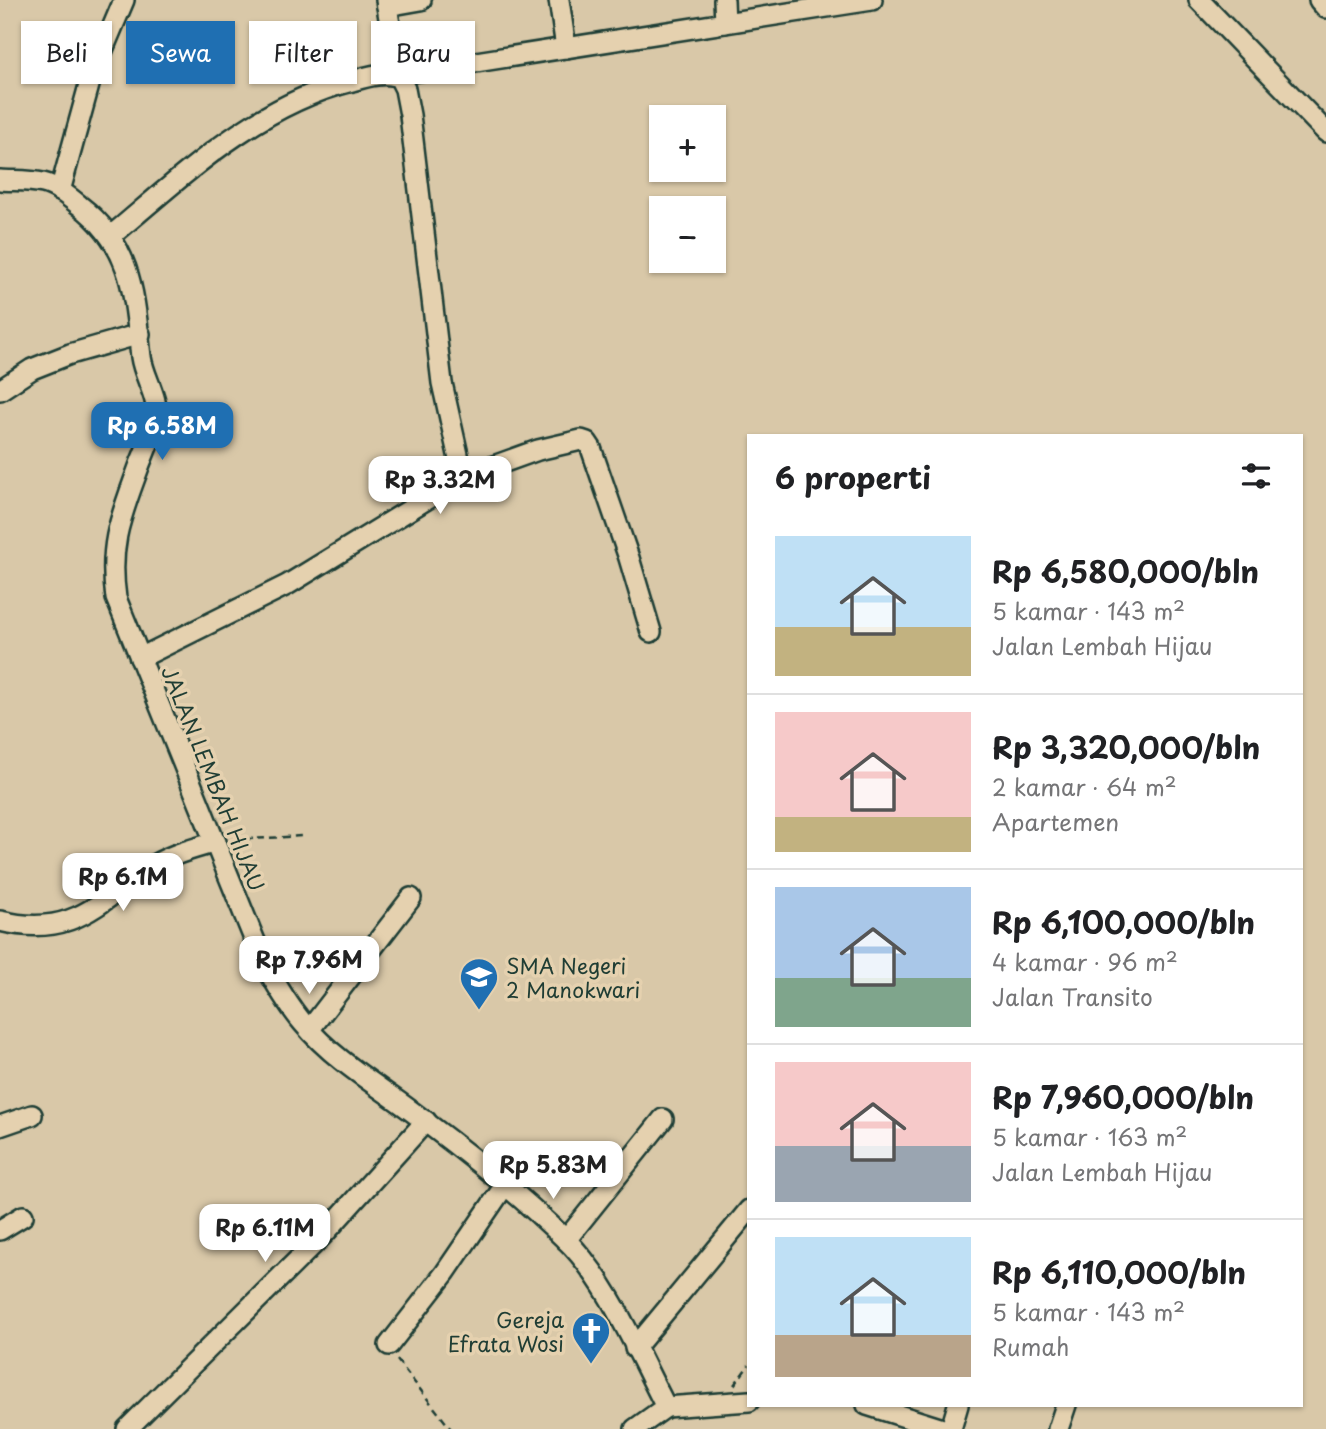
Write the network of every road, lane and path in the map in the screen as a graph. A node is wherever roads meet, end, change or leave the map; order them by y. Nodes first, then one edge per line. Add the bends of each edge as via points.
1 (124, 0) edge
2 (421, 0) edge
3 (559, 0) edge
4 (724, 0) edge
5 (872, 0) edge
6 (1199, 0) edge
7 (1319, 0) edge
8 (386, 3) edge
9 (1326, 8) edge
10 (388, 21) edge
11 (725, 23) junction
12 (566, 48) junction
13 (475, 62) edge
14 (371, 77) edge
15 (403, 84) edge
16 (1326, 132) edge
17 (0, 180) edge
18 (60, 191) junction
19 (111, 236) junction
20 (140, 334) junction
21 (0, 390) edge
22 (463, 477) junction
23 (651, 632) dead end
24 (140, 658) junction
25 (301, 836) dead end
26 (216, 842) junction
27 (411, 898) dead end
28 (8, 923) edge
29 (307, 1027) junction
30 (32, 1115) dead end
31 (663, 1119) dead end
32 (426, 1121) junction
33 (0, 1126) edge
34 (505, 1185) junction
35 (747, 1212) edge
36 (23, 1216) dead end
37 (0, 1230) edge
38 (566, 1240) junction
39 (389, 1345) joint
40 (635, 1348) junction
41 (747, 1368) edge
42 (747, 1401) edge
43 (722, 1402) junction
44 (666, 1407) junction
45 (873, 1407) edge
46 (957, 1407) edge
47 (1065, 1407) edge
48 (127, 1429) edge
49 (451, 1429) edge
50 (635, 1429) edge
51 (943, 1429) edge
52 (951, 1429) edge
53 (1058, 1429) edge

1 - 18 street via 91,78
2 - 8 street
3 - 12 street
4 - 11 street
5 - 11 street
6 - 16 street
7 - 9 street
8 - 10 street
11 - 12 street
12 - 13 street
14 - 19 street via 339,84 249,127 207,155
15 - 22 street via 442,383
17 - 18 street, JALAN LEMBAH HIJAU via 44,183
18 - 19 street, JALAN LEMBAH HIJAU
19 - 20 street, JALAN LEMBAH HIJAU via 131,279
20 - 21 street via 32,369
20 - 24 street, JALAN LEMBAH HIJAU via 141,359 157,407 156,418 112,557 116,598
22 - 23 street via 549,447 587,442
22 - 24 street via 288,585
24 - 26 street, JALAN LEMBAH HIJAU
25 - 26 path
26 - 28 street via 147,868 82,916 39,926
26 - 29 street, JALAN LEMBAH HIJAU via 263,961
27 - 29 street
29 - 32 street, JALAN LEMBAH HIJAU via 348,1064
30 - 33 street
31 - 38 street
32 - 34 street, JALAN LEMBAH HIJAU
32 - 48 street via 325,1233
34 - 38 street, JALAN LEMBAH HIJAU
34 - 39 street
35 - 40 street
36 - 37 street
38 - 40 street, JALAN LEMBAH HIJAU via 590,1270
39 - 49 path
40 - 44 street, JALAN LEMBAH HIJAU
41 - 43 path
42 - 43 street
43 - 44 street
44 - 50 street
45 - 51 street
46 - 52 street
47 - 53 street

